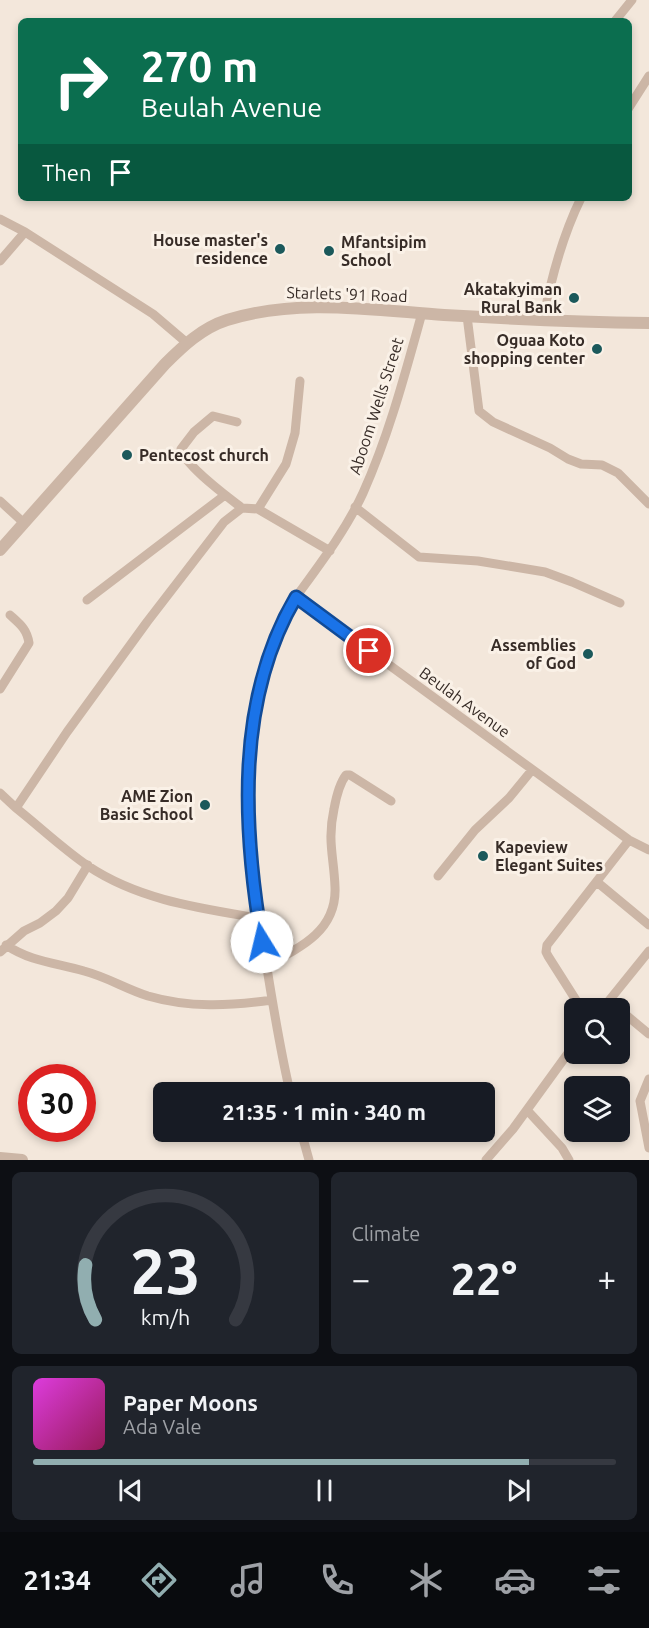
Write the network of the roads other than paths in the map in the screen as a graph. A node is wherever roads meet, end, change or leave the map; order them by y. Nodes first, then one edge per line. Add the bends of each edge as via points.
1 (632, 0) edge
2 (617, 18) edge
3 (649, 76) edge
4 (632, 103) edge
5 (580, 201) edge
6 (0, 219) edge
7 (25, 232) junction
8 (0, 261) edge
9 (422, 313) junction
10 (467, 316) junction
11 (543, 321) junction
12 (649, 323) edge
13 (187, 343) junction
14 (300, 381) dead end
15 (237, 422) dead end
16 (225, 495) junction
17 (0, 501) edge
18 (649, 504) edge
19 (355, 507) junction
20 (242, 508) junction
21 (258, 509) junction
22 (24, 523) junction
23 (0, 550) edge
24 (330, 552) junction
25 (296, 597) junction
26 (87, 600) dead end
27 (620, 603) dead end
28 (10, 615) dead end
29 (0, 689) edge
30 (532, 770) junction
31 (0, 793) edge
32 (391, 801) dead end
33 (16, 808) junction
34 (629, 840) junction
35 (649, 850) edge
36 (88, 865) junction
37 (438, 876) dead end
38 (597, 882) junction
39 (258, 918) junction
40 (649, 925) edge
41 (3, 949) edge
42 (649, 951) edge
43 (266, 965) junction
44 (575, 998) edge
45 (611, 998) edge
46 (272, 1000) junction
47 (630, 1019) edge
48 (649, 1034) edge
49 (564, 1059) edge
50 (649, 1079) edge
51 (288, 1082) edge
52 (527, 1110) junction
53 (304, 1142) edge
54 (649, 1148) edge
55 (0, 1158) edge
56 (22, 1160) edge
57 (309, 1160) edge
58 (486, 1160) edge
59 (569, 1160) edge

1 - 2 street
3 - 4 street
5 - 11 street via 557,259
6 - 7 street
7 - 8 street
7 - 13 street via 153,315
9 - 10 street, Starlets '91 Road
9 - 13 street, Starlets '91 Road via 318,307 276,309 225,321
9 - 19 street, Aboom Wells Street via 376,463
10 - 11 street, Starlets '91 Road
10 - 18 street via 479,411 493,422 568,459 602,465 618,473
11 - 12 street, Starlets '91 Road
13 - 22 street, Starlets '91 Road
14 - 21 street via 295,433 286,464
15 - 16 street via 213,416 181,449 182,456
16 - 20 street
16 - 26 street
17 - 22 street
19 - 24 street, Aboom Wells Street
19 - 27 street via 419,556 545,572
20 - 21 street
20 - 33 street via 224,522 147,622
21 - 24 street
22 - 23 street, Starlets '91 Road
24 - 25 street, Aboom Wells Street
25 - 30 street, Beulah Avenue
25 - 39 street via 275,639 261,683 251,741 250,836
28 - 29 street via 23,626 29,643
30 - 34 street, Beulah Avenue
30 - 37 street
31 - 33 street
32 - 43 street via 346,775 330,828 335,887 331,915 309,941
33 - 36 street
34 - 35 street, Beulah Avenue
34 - 38 street
36 - 39 street via 166,901
36 - 41 street via 56,911
38 - 40 street
38 - 44 street via 546,949
39 - 43 street
41 - 46 street via 82,970 169,1001 216,1006
42 - 45 street
43 - 46 street
46 - 51 street
47 - 48 street
49 - 52 street
50 - 54 street via 640,1101
52 - 58 street
52 - 59 street
53 - 57 street
55 - 56 street

